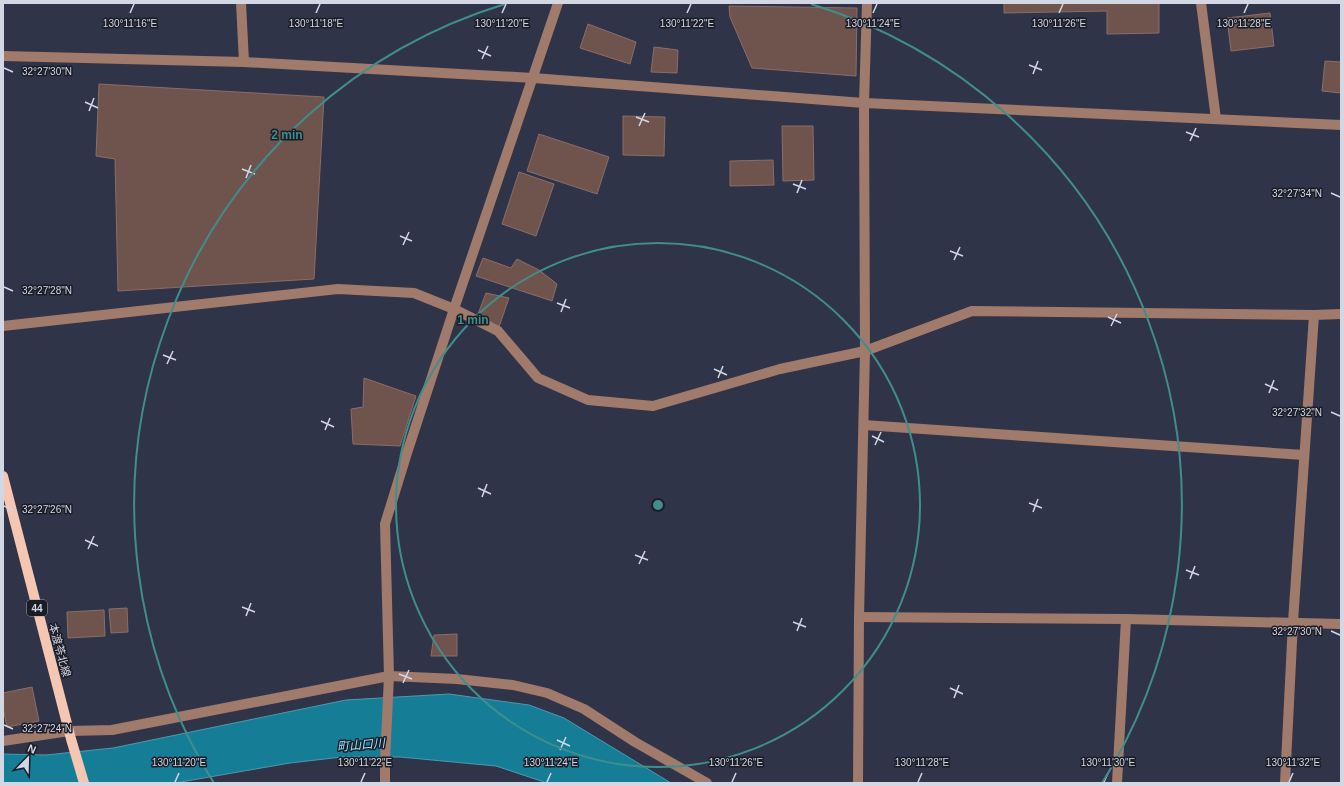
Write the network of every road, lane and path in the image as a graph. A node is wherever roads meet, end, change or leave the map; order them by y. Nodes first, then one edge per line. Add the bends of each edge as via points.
1 (241, 3) edge
2 (558, 3) edge
3 (867, 3) edge
4 (1202, 3) edge
5 (3, 56) edge
6 (244, 62) junction
7 (533, 78) junction
8 (864, 103) junction
9 (1216, 119) junction
10 (1341, 125) edge
11 (454, 310) junction
12 (1341, 314) edge
13 (1314, 315) junction
14 (3, 326) edge
15 (865, 351) junction
16 (864, 425) junction
17 (1304, 456) junction
18 (3, 476) edge
19 (859, 617) junction
20 (1126, 619) junction
21 (1293, 622) junction
22 (1341, 624) edge
23 (389, 676) junction
24 (70, 735) junction
25 (3, 741) edge
26 (84, 783) edge
27 (385, 783) edge
28 (706, 783) edge
29 (858, 783) edge
30 (1117, 783) edge
31 (1285, 783) edge

1 - 6 street
2 - 7 street
3 - 8 street
4 - 9 street
5 - 6 street
6 - 7 street
7 - 8 street
7 - 11 street
8 - 9 street
8 - 15 street
9 - 10 street
11 - 14 street via 414,293 338,289
11 - 15 street via 498,331 538,378 588,400 653,406 780,370
11 - 23 street via 385,524
12 - 13 street
13 - 15 street via 972,311
13 - 17 street
15 - 16 street
16 - 17 street
16 - 19 street
17 - 21 street
18 - 24 main road, 本渡苓北線 / 44
19 - 20 street
19 - 29 street
20 - 21 street
20 - 30 street
21 - 22 street
21 - 31 street
23 - 24 street via 112,730
23 - 27 street
23 - 28 street via 513,685 547,693 584,709
24 - 25 street
24 - 26 main road, 本渡苓北線 / 44

